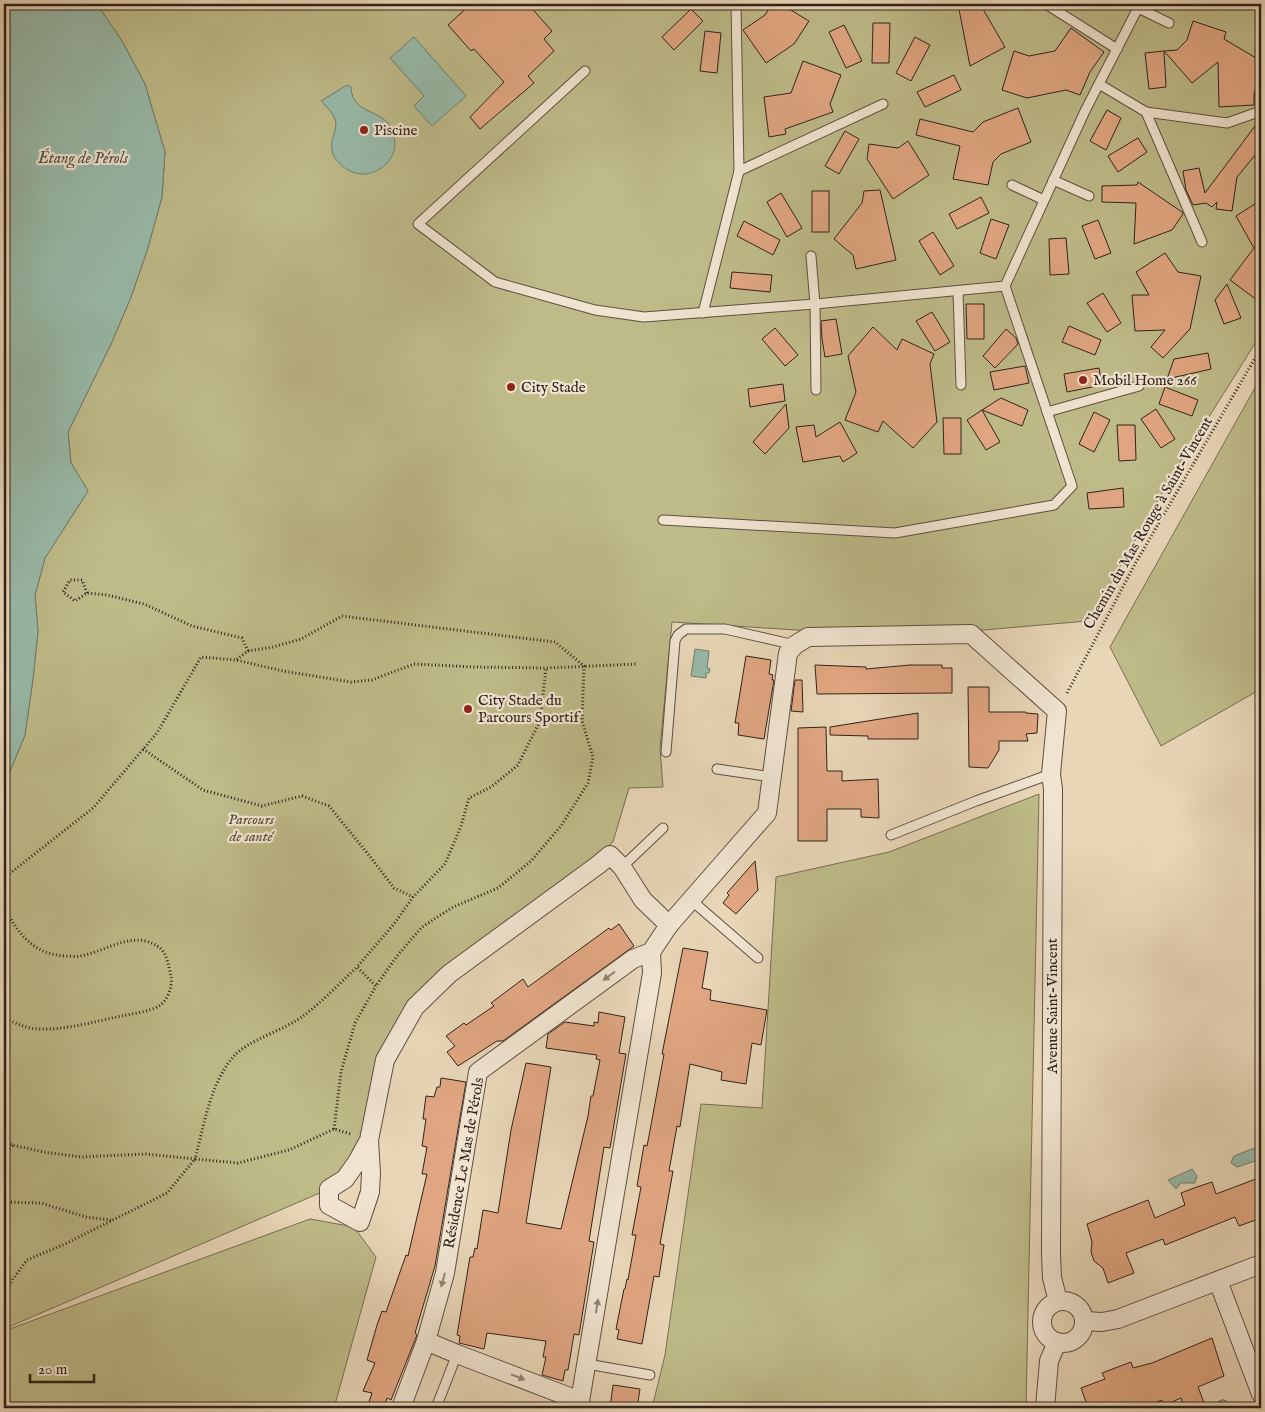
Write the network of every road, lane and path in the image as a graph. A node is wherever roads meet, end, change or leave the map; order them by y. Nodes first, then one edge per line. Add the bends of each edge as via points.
1 (736, 4) edge
2 (1046, 4) edge
3 (1139, 6) edge
4 (1169, 23) dead end
5 (1117, 49) junction
6 (585, 71) dead end
7 (1099, 84) junction
8 (883, 104) dead end
9 (1261, 111) edge
10 (1146, 112) junction
11 (739, 171) junction
12 (1053, 180) junction
13 (1012, 185) dead end
14 (1089, 196) dead end
15 (1044, 200) junction
16 (1202, 242) dead end
17 (811, 256) dead end
18 (1005, 286) junction
19 (958, 290) junction
20 (815, 304) junction
21 (703, 313) junction
22 (1261, 348) edge
23 (961, 385) dead end
24 (1139, 386) dead end
25 (816, 390) dead end
26 (1047, 412) junction
27 (663, 520) dead end
28 (87, 593) junction
29 (795, 645) junction
30 (248, 651) junction
31 (236, 660) junction
32 (637, 664) dead end
33 (584, 666) junction
34 (546, 668) junction
35 (1057, 711) junction
36 (144, 749) junction
37 (666, 752) dead end
38 (718, 769) dead end
39 (1051, 774) junction
40 (772, 777) junction
41 (663, 828) dead end
42 (891, 835) dead end
43 (622, 867) junction
44 (4, 878) edge
45 (413, 897) junction
46 (691, 900) junction
47 (4, 906) edge
48 (669, 925) junction
49 (651, 952) junction
50 (758, 958) dead end
51 (357, 967) junction
52 (376, 986) junction
53 (4, 1018) edge
54 (334, 1128) junction
55 (369, 1140) joint
56 (4, 1141) edge
57 (13, 1145) junction
58 (4, 1153) edge
59 (195, 1160) junction
60 (4, 1202) edge
61 (111, 1220) junction
62 (1261, 1264) edge
63 (1218, 1281) junction
64 (4, 1295) edge
65 (1058, 1301) junction
66 (1085, 1321) junction
67 (426, 1340) junction
68 (1058, 1342) junction
69 (456, 1354) junction
70 (587, 1364) junction
71 (650, 1375) dead end
72 (1261, 1394) edge
73 (579, 1404) edge
74 (404, 1407) edge
75 (436, 1408) edge
76 (1045, 1408) edge

1 - 11 lane
2 - 5 lane
3 - 4 lane
3 - 5 lane
5 - 7 lane
6 - 21 lane via 418,224 495,282 596,310 644,317
7 - 10 lane
7 - 12 lane
8 - 11 lane
9 - 10 lane via 1228,123
10 - 16 lane
11 - 21 lane
12 - 14 lane
12 - 15 lane
13 - 15 lane
15 - 18 lane
17 - 20 lane
18 - 19 lane
18 - 26 lane
19 - 20 lane
19 - 23 lane
20 - 21 lane
20 - 25 lane
22 - 35 path, Chemin du Mas Rouge à Saint-Vincent via 1135,564
24 - 26 lane
26 - 27 lane via 1072,486 1054,505 895,532
28 - 28 path via 75,601 63,592 70,580 82,580
28 - 30 path via 144,604 192,626 242,638
29 - 35 street via 808,637 971,634
29 - 37 lane via 725,629 686,629 678,635
29 - 40 street via 788,653
30 - 31 path
30 - 33 path via 301,639 342,616 555,642
31 - 34 path via 351,682 372,680 414,664
31 - 36 path via 201,657 157,733
32 - 33 path
33 - 34 path
33 - 52 path via 582,721 593,757 588,783 561,826 531,861 498,888 453,907 422,927
34 - 45 path via 540,721 518,765 490,787 469,798 445,864
35 - 39 street, Avenue Saint-Vincent
36 - 44 path via 93,808
36 - 45 path via 203,790 262,806 302,796 329,806 394,888
38 - 40 lane
39 - 42 lane
39 - 65 street, Avenue Saint-Vincent via 1050,1253
40 - 46 street via 767,813
41 - 43 lane
43 - 48 street via 643,900
43 - 55 street via 610,855 449,974 415,1007 385,1060
45 - 51 path
46 - 48 street
46 - 50 lane
47 - 53 path via 23,937 35,948 56,955 80,956 136,939 149,942 161,949 172,981 167,998 159,1006 145,1011 64,1028 24,1027
48 - 49 street
49 -> 67 street, Résidence Le Mas de Pérols via 633,959 478,1072 445,1273
70 -> 49 street via 652,972
51 - 52 path
51 - 59 path via 302,1017 235,1054 223,1071 212,1099
52 - 54 path via 355,1023 343,1064
54 - 55 path
54 - 59 path via 289,1150 238,1163
56 - 57 path
57 - 58 path
57 - 59 path via 81,1157 146,1154
59 - 61 path via 168,1193
60 - 61 path via 41,1203 86,1217
61 - 64 path via 27,1260
62 - 63 street
63 - 66 street via 1118,1319
63 - 72 street
65 - 66 street via 1076,1305
65 - 68 street via 1047,1308 1042,1321 1046,1334
66 - 68 street via 1076,1338 1070,1342
67 - 69 street
67 - 74 street, Résidence Le Mas de Pérols
68 - 76 street via 1049,1361
69 -> 73 street
69 - 75 lane
70 - 71 lane
70 - 73 street

